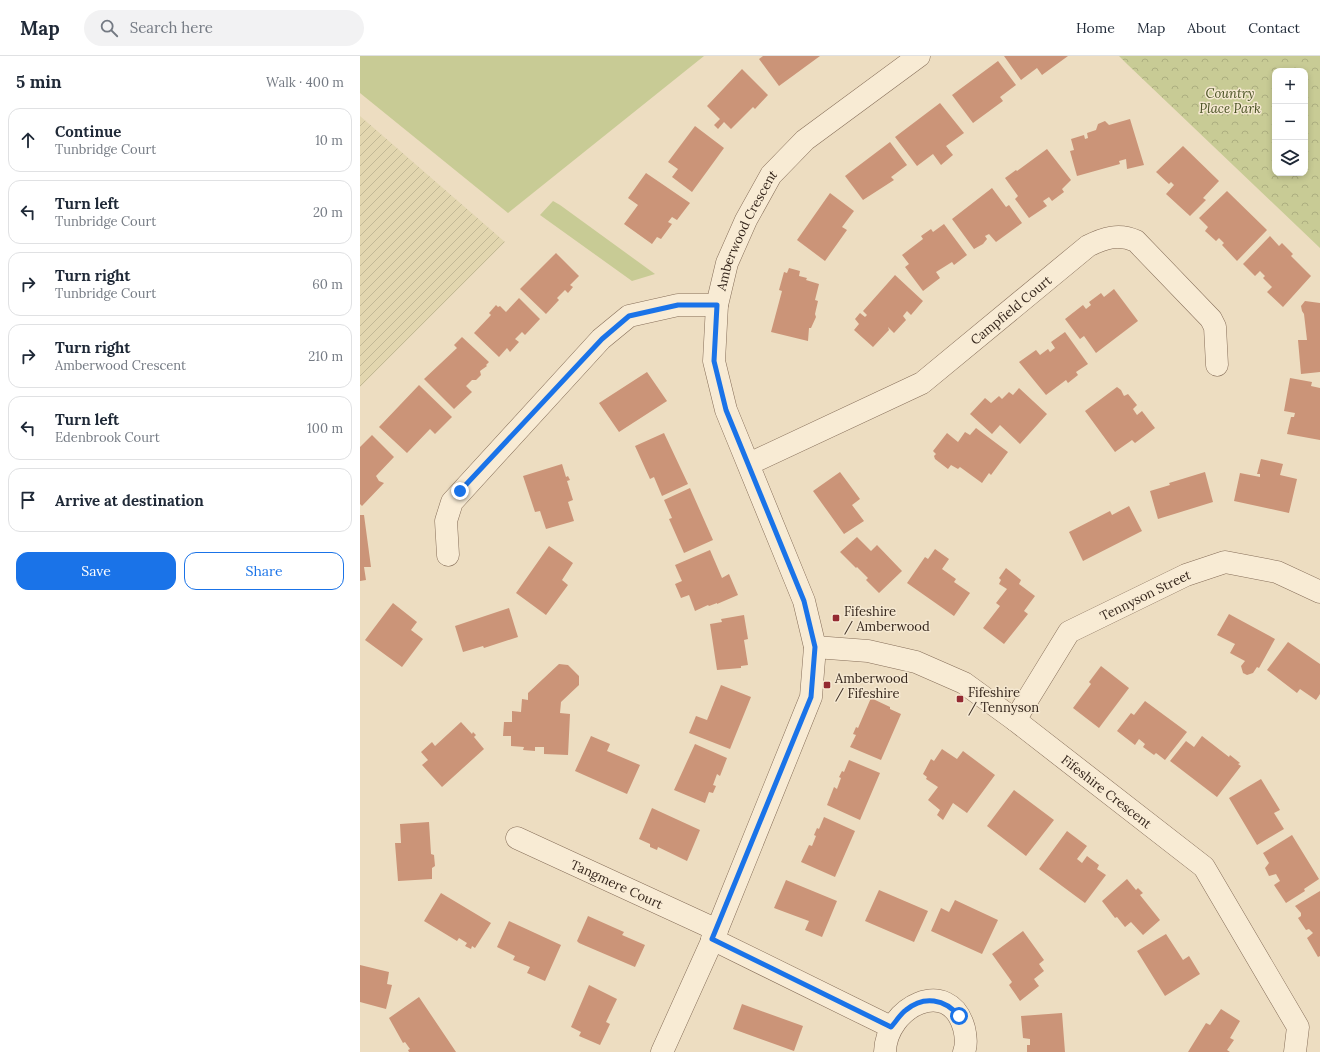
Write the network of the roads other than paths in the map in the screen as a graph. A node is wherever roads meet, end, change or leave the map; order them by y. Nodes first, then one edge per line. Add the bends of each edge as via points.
1 (919, 56) edge
2 (717, 305) junction
3 (1217, 365) dead end
4 (749, 464) junction
5 (448, 555) dead end
6 (1320, 592) edge
7 (815, 647) junction
8 (1015, 720) junction
9 (517, 838) dead end
10 (714, 935) junction
11 (891, 1027) junction
12 (662, 1052) edge
13 (885, 1052) edge
14 (964, 1052) edge
15 (1295, 1052) edge

1 - 2 street, Amberwood Crescent via 805,140 771,175 746,220 727,263
2 - 4 street, Amberwood Crescent via 714,361 726,410
2 - 5 street via 678,305 629,316 602,339 452,502 446,521
3 - 4 street, Campfield Court via 1211,319 1136,241 1130,238 1104,238 1088,246 922,383
4 - 7 street, Amberwood Crescent via 804,601
6 - 8 street, Tennyson Street via 1277,572 1225,562 1186,575 1069,632
7 - 8 street, Fifeshire Crescent via 868,651 916,662 964,683
7 - 10 street, Amberwood Crescent via 811,697
8 - 15 street, Fifeshire Crescent via 1204,867 1298,1027
9 - 10 street, Tangmere Court
10 - 11 street, Tangmere Court
10 - 12 street, Amberwood Crescent
11 - 13 street via 886,1039
11 - 14 street via 906,1010 920,1002 933,1000 944,1003 952,1007 963,1024 966,1036

